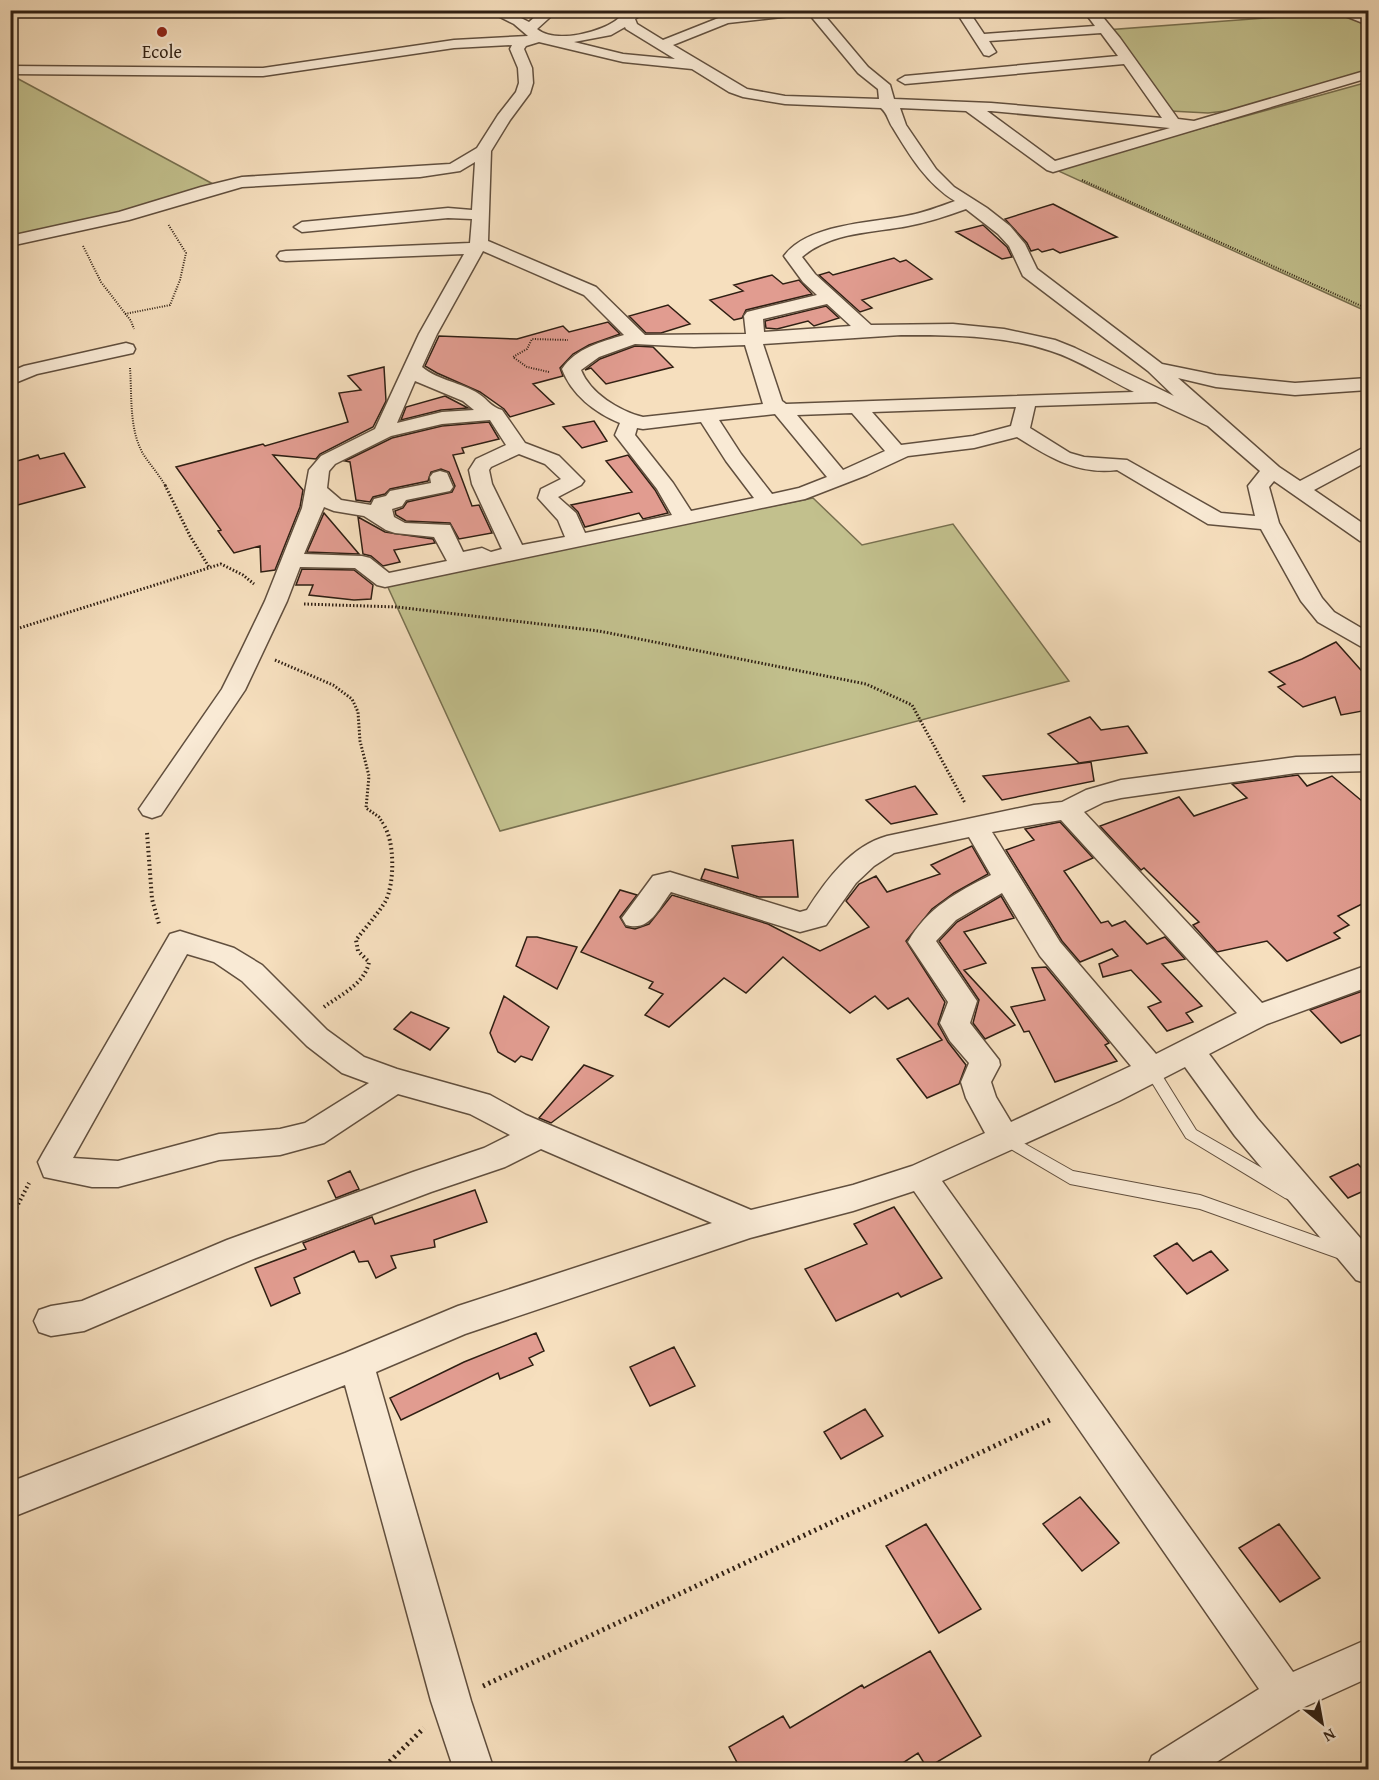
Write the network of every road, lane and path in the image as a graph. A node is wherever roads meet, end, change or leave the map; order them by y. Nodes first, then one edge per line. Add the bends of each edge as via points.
1 (492, 10) edge
2 (552, 10) edge
3 (812, 10) edge
4 (961, 10) edge
5 (1089, 10) edge
6 (1336, 10) edge
7 (630, 12) edge
8 (1368, 21) edge
9 (1104, 29) junction
10 (537, 37) junction
11 (979, 38) junction
12 (664, 44) junction
13 (1127, 59) junction
14 (694, 65) junction
15 (10, 70) edge
16 (1002, 70) junction
17 (1368, 74) edge
18 (905, 80) dead end
19 (887, 105) junction
20 (970, 107) junction
21 (1174, 124) junction
22 (1193, 124) junction
23 (483, 151) junction
24 (1053, 167) junction
25 (968, 202) junction
26 (156, 207) junction
27 (479, 215) junction
28 (74, 226) junction
29 (302, 227) dead end
30 (10, 241) edge
31 (478, 245) junction
32 (286, 256) dead end
33 (830, 297) junction
34 (1368, 309) edge
35 (125, 314) junction
36 (867, 331) junction
37 (636, 337) junction
38 (754, 338) junction
39 (126, 349) junction
40 (1155, 368) junction
41 (412, 369) junction
42 (10, 379) edge
43 (1367, 386) edge
44 (1158, 397) junction
45 (1027, 401) junction
46 (858, 408) junction
47 (779, 409) junction
48 (488, 412) junction
49 (706, 415) junction
50 (632, 422) junction
51 (1216, 422) junction
52 (1020, 430) junction
53 (384, 432) junction
54 (518, 447) junction
55 (897, 453) junction
56 (1368, 453) edge
57 (1272, 471) junction
58 (440, 477) dead end
59 (839, 478) junction
60 (1300, 489) junction
61 (316, 490) junction
62 (767, 501) junction
63 (684, 518) junction
64 (383, 519) junction
65 (1268, 523) junction
66 (1368, 536) edge
67 (577, 540) junction
68 (515, 554) junction
69 (293, 560) junction
70 (209, 567) junction
71 (276, 601) junction
72 (10, 631) edge
73 (1368, 641) edge
74 (252, 653) junction
75 (1368, 763) edge
76 (152, 809) joint
77 (1067, 810) junction
78 (976, 827) junction
79 (1006, 879) junction
80 (636, 918) dead end
81 (180, 941) junction
82 (1368, 975) edge
83 (1257, 1016) junction
84 (302, 1023) junction
85 (1189, 1050) junction
86 (1150, 1068) junction
87 (392, 1080) junction
88 (541, 1134) junction
89 (1004, 1138) junction
90 (921, 1176) junction
91 (1311, 1205) junction
92 (750, 1224) junction
93 (1363, 1263) edge
94 (51, 1321) dead end
95 (357, 1365) junction
96 (1083, 1405) junction
97 (10, 1500) edge
98 (1368, 1658) edge
99 (1286, 1695) junction
100 (451, 1701) junction
101 (381, 1770) edge
102 (474, 1770) edge
103 (1166, 1770) edge

1 - 10 street via 519,21
2 - 10 street
3 - 12 street via 726,19
3 - 19 street via 863,70 885,88
4 - 11 street
5 - 9 street
6 - 8 street
7 - 10 street via 617,27 598,34
7 - 12 street via 631,26
9 - 11 street
9 - 13 street
10 - 14 street via 623,58
10 - 15 street via 454,44 263,72
10 - 23 street via 520,43 517,49 525,68 523,93
11 - 16 street
12 - 14 street
13 - 16 street
13 - 21 street
14 - 19 street via 744,93 785,100
16 - 18 street
17 - 22 street
19 - 20 street
19 - 25 street via 930,172
20 - 21 street
20 - 24 street
21 - 22 street
22 - 24 street
23 - 26 street via 441,171 266,179 207,190
23 - 27 street
24 - 34 path
25 - 33 street via 907,221 837,233 795,253 793,256 809,278
25 - 40 street via 1017,244 1029,272
26 - 28 street
26 - 35 path via 186,253 180,280 170,305
27 - 29 street via 448,213
27 - 31 street
28 - 30 street
28 - 35 path via 101,282
31 - 32 street
31 - 37 street via 590,291
31 - 41 street
33 - 36 street
33 - 38 street via 753,316
35 - 39 path via 136,334
36 - 38 street
36 - 44 street via 978,332 1057,347
37 - 38 street via 652,341
37 - 50 street via 588,354 571,369 582,390
38 - 47 street via 763,377 773,404
39 - 42 street via 32,370
39 - 70 path via 135,430 142,452 160,475
40 - 43 street via 1216,381 1295,389
40 - 51 street
41 - 48 street via 424,380 470,395
41 - 53 street
44 - 45 street
44 - 51 street
45 - 46 street
45 - 52 street
46 - 47 street
46 - 55 street
47 - 49 street
47 - 59 street
48 - 53 street
48 - 54 street via 501,419
49 - 50 street
49 - 62 street
50 - 63 street via 625,435 666,487
51 - 57 street
52 - 55 street
52 - 65 street via 1080,463 1120,464 1216,519
53 - 61 street via 328,460 319,470
54 - 67 street via 552,460 574,481 548,493 548,498 568,518
54 - 68 street via 483,463 479,470
55 - 59 street
56 - 60 street
57 - 60 street
57 - 65 street via 1258,486
58 - 64 street via 443,487 397,495 394,502 381,503
59 - 62 street via 806,493
60 - 66 street
61 - 64 street via 334,505 370,511
61 - 69 street
62 - 63 street
63 - 67 street
64 - 68 street via 413,532 442,530 458,560 502,551
65 - 73 street via 1312,601 1326,617
67 - 68 street
68 - 69 street via 385,580 362,563
69 - 71 street
70 - 71 path via 221,564 243,575
70 - 72 path
71 - 74 street
71 - 78 path via 397,607 599,631 866,684 912,705
74 - 76 street via 233,690
74 - 84 path via 324,679 343,691 357,708 360,742 370,780 366,808 387,829 393,859 386,900 356,940 369,969
75 - 77 street via 1296,765 1121,789
76 - 81 path via 146,839 152,899 161,933
77 - 78 street
77 - 83 street
78 - 79 street
78 - 80 street via 887,845 870,854 847,873 810,921 800,922 670,882 663,883
79 - 86 street via 1050,949
79 - 89 street via 958,906 922,942 963,1001 955,1023 984,1060 975,1082
81 - 84 street via 224,955 252,973
81 - 87 street via 54,1162 55,1168 118,1174 219,1147 280,1142 313,1134
82 - 83 street
83 - 85 street
84 - 87 street via 353,1065
85 - 86 street
85 - 91 street
86 - 89 street via 1061,1114
86 - 91 lane via 1191,1134
87 - 88 street via 479,1104
88 - 92 street
88 - 94 street via 494,1158 239,1250 84,1316
89 - 90 street
89 - 93 lane via 1070,1177 1200,1202
90 - 92 street
90 - 96 street
91 - 93 street
92 - 95 street via 458,1321
95 - 97 street
95 - 100 street
96 - 99 street
96 - 100 path
98 - 99 street
99 - 103 street
100 - 101 path
100 - 102 street

